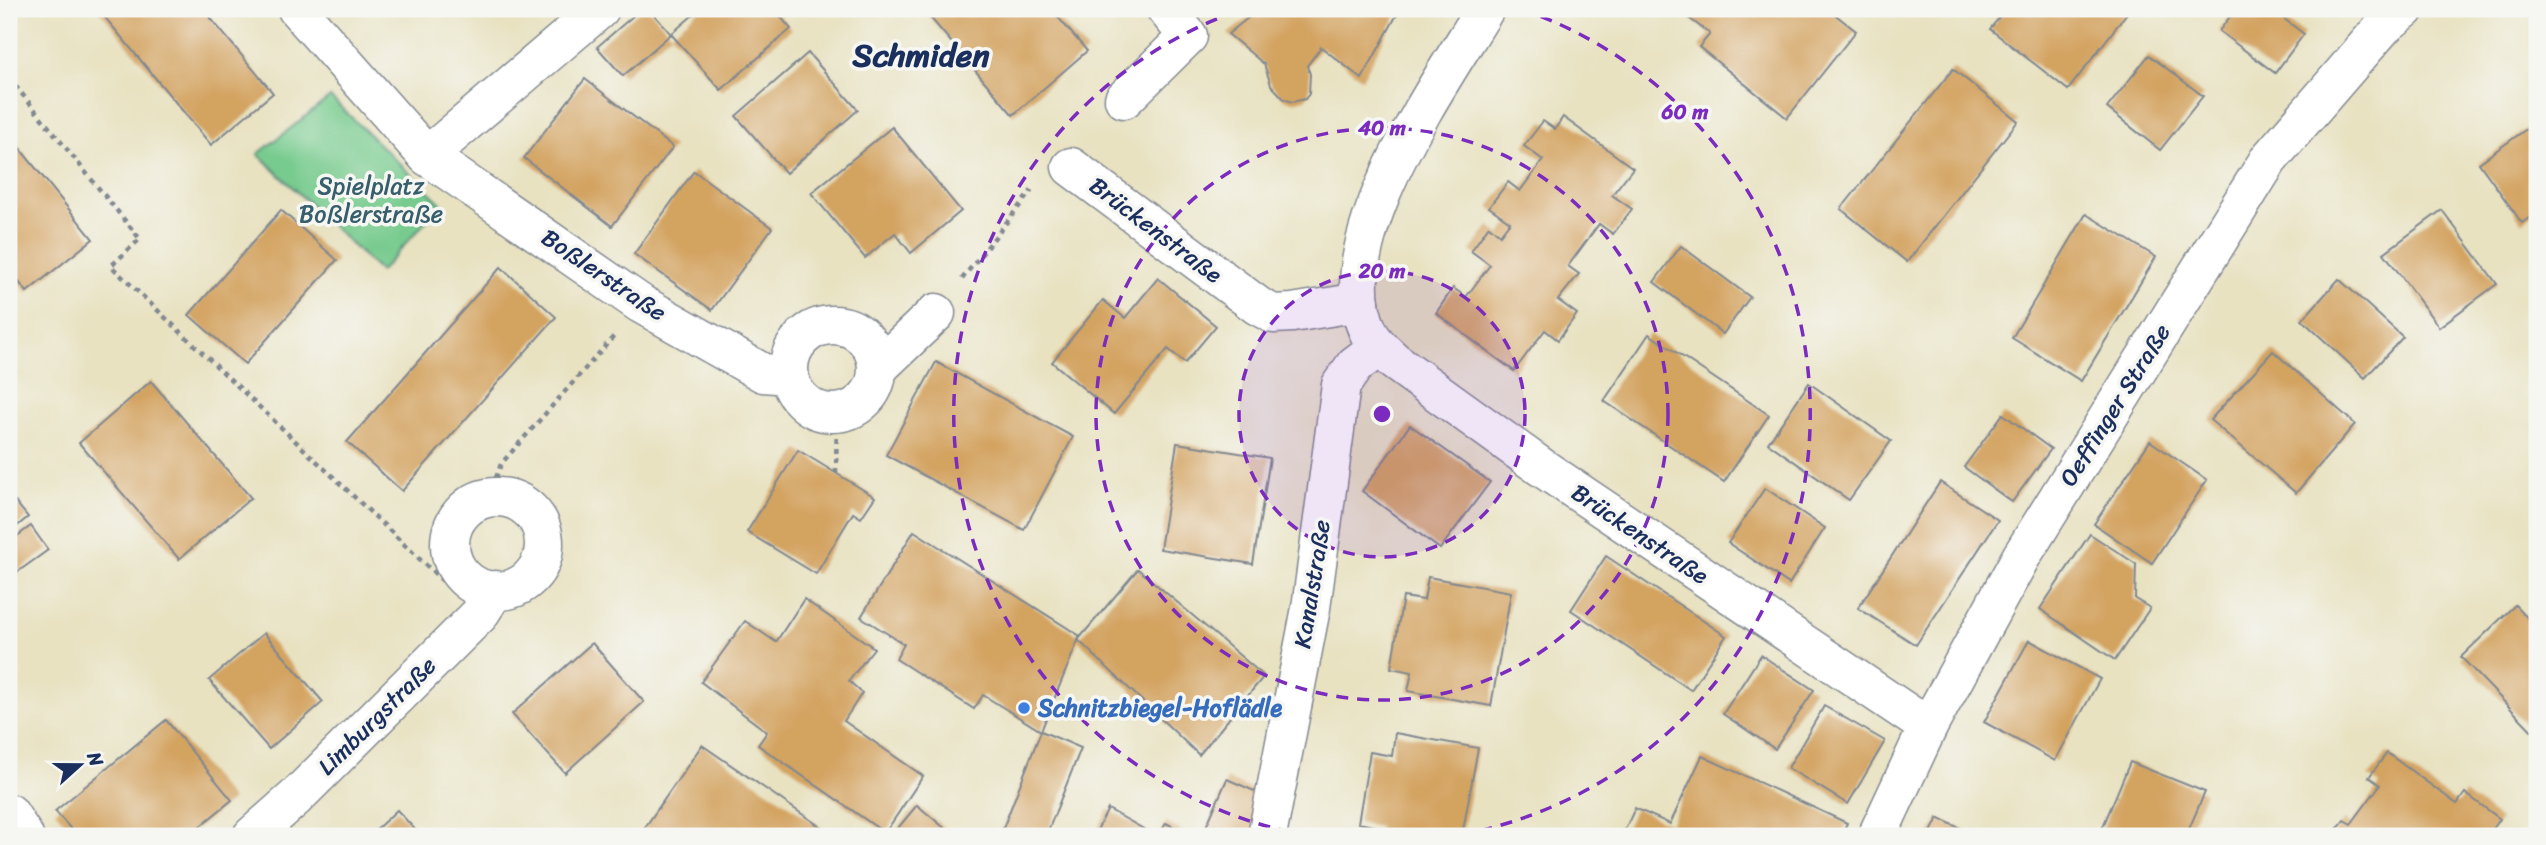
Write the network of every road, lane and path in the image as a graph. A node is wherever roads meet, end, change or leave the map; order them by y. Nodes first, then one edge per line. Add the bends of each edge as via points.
1 (297, 9) edge
2 (600, 9) edge
3 (1485, 9) edge
4 (2405, 9) edge
5 (1177, 22) edge
6 (9, 78) edge
7 (1124, 99) dead end
8 (427, 156) junction
9 (1071, 167) dead end
10 (1035, 187) dead end
11 (641, 304) junction
12 (936, 313) joint
13 (1369, 325) junction
14 (878, 368) junction
15 (789, 374) junction
16 (837, 413) junction
17 (835, 473) dead end
18 (489, 497) junction
19 (487, 603) junction
20 (1928, 727) junction
21 (9, 813) edge
22 (24, 836) edge
23 (252, 836) edge
24 (1267, 836) edge
25 (1877, 836) edge

1 - 8 street, Boßlerstraße
2 - 8 street
3 - 13 street via 1415,126 1371,220 1364,249
4 - 20 street, Oeffinger Straße via 2383,27 2269,159 2021,556
5 - 7 street
6 - 19 path via 140,239 111,266
8 - 11 street, Boßlerstraße
9 - 13 street, Brückenstraße via 1273,314
10 - 12 path
11 - 15 street, Boßlerstraße via 763,373
11 - 18 path via 500,464
12 - 14 street
13 - 20 street, Brückenstraße via 1541,467
13 - 24 street, Kanalstraße via 1355,365 1341,384 1311,608
14 - 15 street via 875,354 862,336 830,324 798,341
14 - 16 street via 864,401
15 - 16 street via 792,387 810,407
16 - 17 path
18 - 19 street via 460,514 453,528 451,552 461,573 480,587
18 - 19 street, Limburgstraße via 524,505 540,524 544,548 535,571
19 - 23 street, Limburgstraße
20 - 25 street, Oeffinger Straße
21 - 22 street

